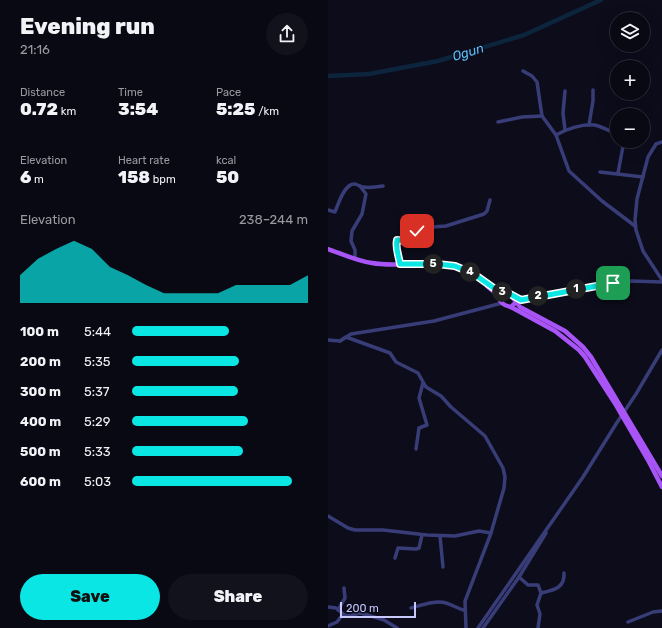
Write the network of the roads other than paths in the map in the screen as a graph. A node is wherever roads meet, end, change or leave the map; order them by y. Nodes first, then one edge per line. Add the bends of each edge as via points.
1 (523, 71) dead end
2 (594, 90) dead end
3 (565, 91) dead end
4 (542, 116) junction
5 (498, 122) dead end
6 (589, 125) junction
7 (565, 130) junction
8 (610, 131) edge
9 (556, 135) junction
10 (662, 142) edge
11 (623, 148) edge
12 (600, 172) dead end
13 (618, 173) junction
14 (643, 177) junction
15 (360, 186) junction
16 (383, 186) dead end
17 (490, 200) dead end
18 (328, 210) edge
19 (635, 226) junction
20 (328, 251) edge
21 (355, 259) junction
22 (400, 264) junction
23 (662, 281) edge
24 (501, 298) junction
25 (517, 301) junction
26 (511, 307) junction
27 (328, 340) edge
28 (340, 341) junction
29 (581, 348) junction
30 (662, 350) edge
31 (423, 383) junction
32 (416, 449) dead end
33 (650, 459) junction
34 (662, 476) edge
35 (662, 487) edge
36 (563, 505) junction
37 (328, 516) edge
38 (491, 533) junction
39 (422, 534) junction
40 (440, 536) junction
41 (396, 558) dead end
42 (443, 567) dead end
43 (564, 572) dead end
44 (519, 577) junction
45 (344, 588) dead end
46 (541, 593) junction
47 (328, 607) edge
48 (411, 608) dead end
49 (338, 610) junction
50 (464, 610) junction
51 (662, 611) edge
52 (343, 614) junction
53 (628, 622) dead end
54 (328, 626) edge
55 (397, 628) edge
56 (466, 628) edge
57 (478, 628) edge
58 (483, 628) edge
59 (538, 628) edge

1 - 4 street via 537,82
2 - 6 street
3 - 7 street
4 - 5 street
4 - 9 street
6 - 7 street
6 - 8 street
7 - 9 street
9 - 19 street via 566,164 574,176
10 - 14 street via 656,144 648,157
11 - 13 street
12 - 13 street
13 - 14 street
14 - 19 street via 635,211
15 - 16 street
15 - 18 street via 349,186 335,212
15 - 21 street via 366,196 362,214 352,231 351,241
17 - 22 street via 484,214 446,226 418,228 410,242 397,240
19 - 23 street via 644,251
20 - 21 main road
20 - 24 main road via 372,265 455,269 472,276
21 - 22 main road via 372,263
22 - 24 main road via 455,266 474,274
23 - 25 street via 613,283
24 - 25 main road via 507,292
24 - 26 main road
24 - 28 street via 491,307 434,321 351,334
25 - 26 main road
25 - 29 main road via 527,312 565,331
26 - 29 main road
27 - 28 street
28 - 31 street via 346,337 390,353 396,362 418,373
29 - 33 main road
30 - 36 street
31 - 32 street via 419,398 427,425 419,428
31 - 38 street via 485,436 501,462 504,488
33 - 34 main road
33 - 35 main road
36 - 44 street
36 - 57 street
37 - 39 street via 351,529
38 - 40 street via 479,531
38 - 50 street via 465,601
39 - 40 street
39 - 41 street via 419,548 398,548
40 - 42 street
43 - 46 street via 560,586
44 - 46 street via 528,585 538,585
44 - 58 street
45 - 49 street via 345,598
46 - 59 street via 537,605 540,614
47 - 49 street
48 - 50 street via 445,602
49 - 52 street
50 - 56 street
51 - 53 street
52 - 54 street via 337,622
52 - 55 street via 364,614 384,620

